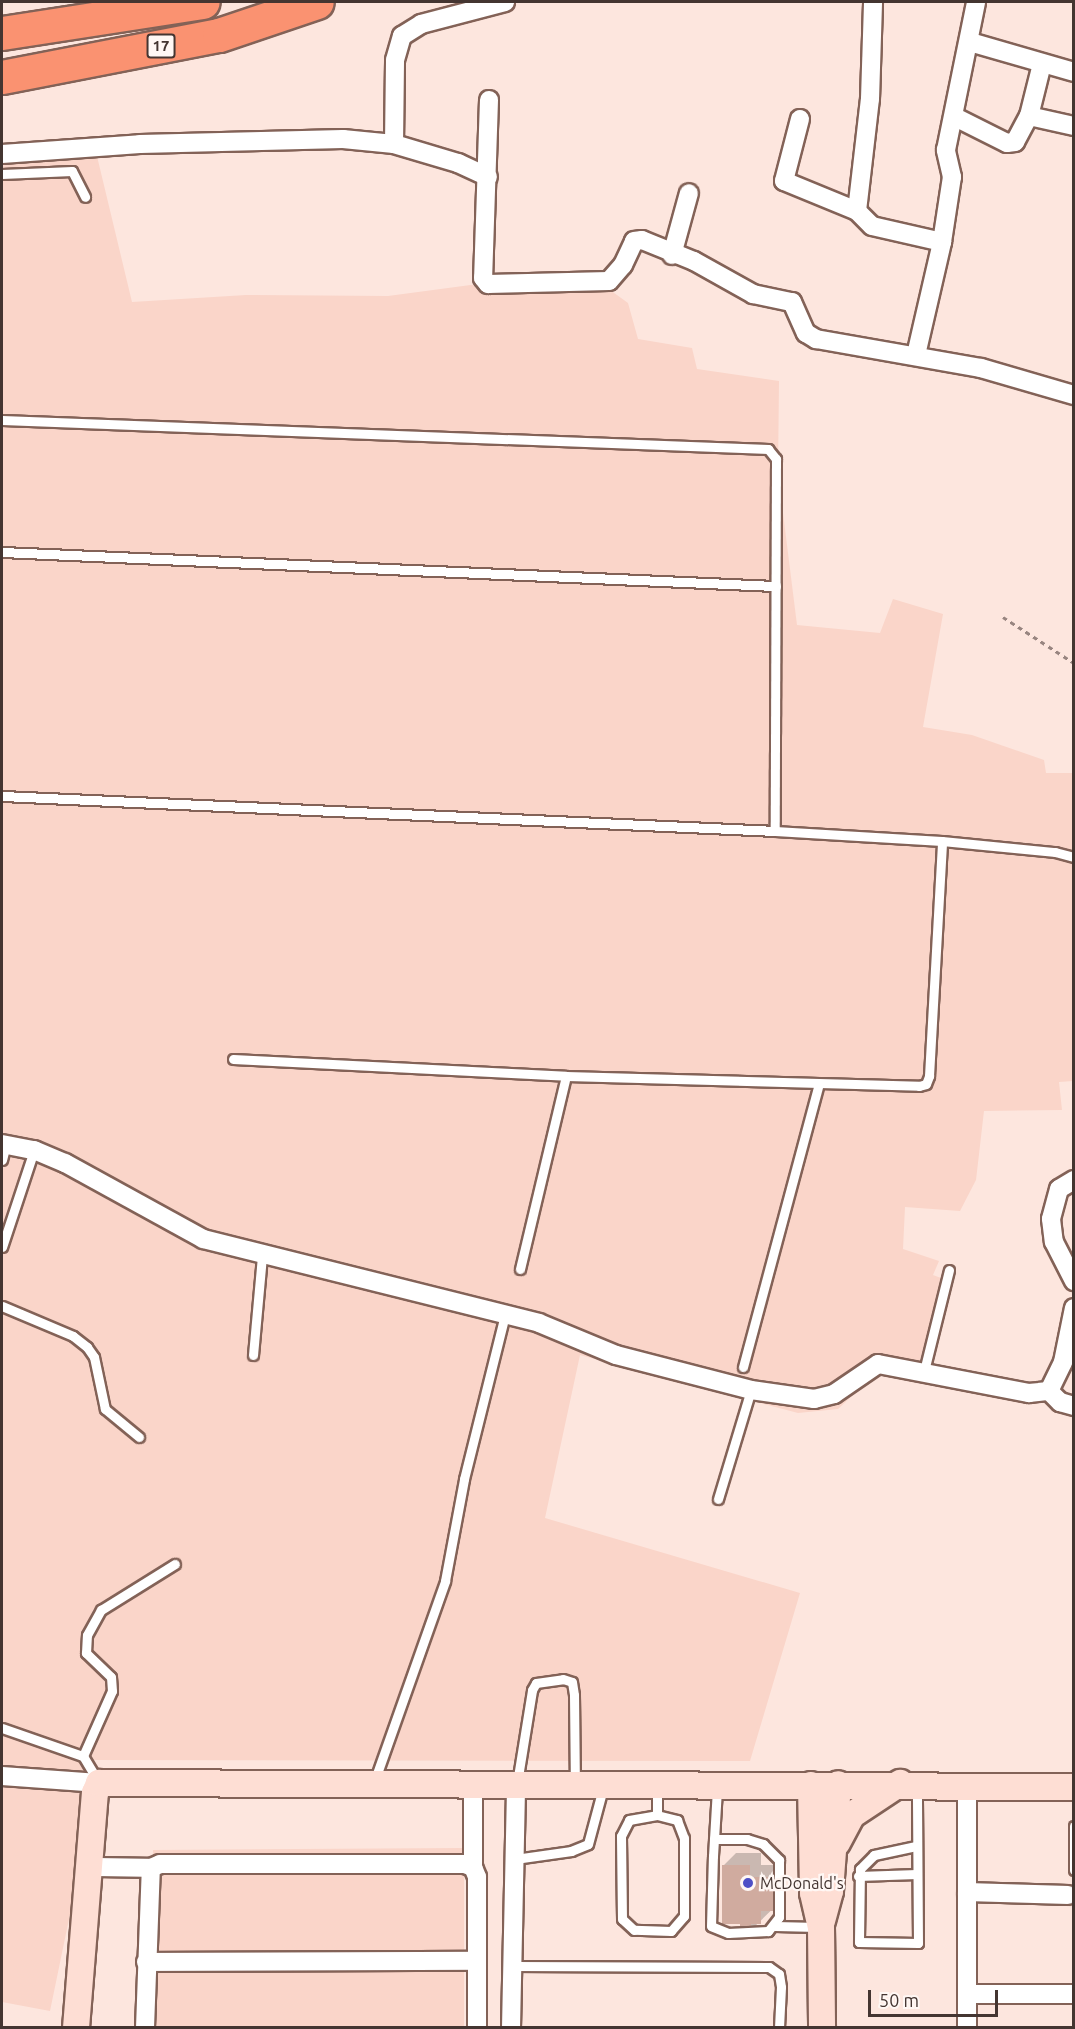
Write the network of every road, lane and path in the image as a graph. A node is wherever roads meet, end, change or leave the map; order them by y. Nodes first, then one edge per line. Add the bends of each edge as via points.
1 (203, 2) edge
2 (317, 2) edge
3 (506, 2) edge
4 (873, 2) edge
5 (976, 2) edge
6 (2, 33) edge
7 (970, 42) junction
8 (1042, 64) junction
9 (1074, 72) edge
10 (2, 77) edge
11 (489, 100) dead end
12 (1029, 116) junction
13 (955, 117) junction
14 (800, 119) dead end
15 (1074, 126) edge
16 (394, 144) junction
17 (2, 154) edge
18 (2, 174) edge
19 (488, 177) junction
20 (689, 193) dead end
21 (85, 197) dead end
22 (857, 211) junction
23 (942, 242) junction
24 (672, 255) junction
25 (916, 356) junction
26 (1074, 395) edge
27 (2, 420) edge
28 (2, 552) edge
29 (776, 586) junction
30 (1003, 617) dead end
31 (1074, 663) edge
32 (2, 796) edge
33 (775, 831) junction
34 (942, 841) junction
35 (1074, 857) edge
36 (233, 1059) dead end
37 (566, 1076) junction
38 (819, 1084) junction
39 (3, 1149) edge
40 (34, 1150) junction
41 (1074, 1180) edge
42 (2, 1247) edge
43 (262, 1257) junction
44 (520, 1269) dead end
45 (949, 1270) dead end
46 (1073, 1276) edge
47 (2, 1306) edge
48 (1074, 1308) edge
49 (505, 1314) junction
50 (253, 1355) dead end
51 (743, 1368) dead end
52 (924, 1371) junction
53 (751, 1390) junction
54 (1049, 1391) junction
55 (1074, 1406) edge
56 (139, 1437) dead end
57 (718, 1499) dead end
58 (175, 1564) dead end
59 (2, 1728) edge
60 (83, 1756) junction
61 (2, 1776) edge
62 (99, 1783) junction
63 (838, 1784) junction
64 (909, 1784) junction
65 (373, 1785) junction
66 (473, 1785) junction
67 (516, 1785) junction
68 (811, 1785) junction
69 (967, 1785) junction
70 (575, 1786) junction
71 (603, 1786) junction
72 (717, 1786) junction
73 (657, 1787) junction
74 (1074, 1787) edge
75 (657, 1815) junction
76 (1073, 1827) edge
77 (714, 1839) junction
78 (916, 1846) junction
79 (833, 1855) junction
80 (515, 1859) junction
81 (89, 1867) junction
82 (473, 1867) junction
83 (151, 1869) junction
84 (1074, 1870) edge
85 (917, 1874) junction
86 (858, 1875) junction
87 (967, 1892) junction
88 (1068, 1895) dead end
89 (775, 1926) junction
90 (821, 1927) junction
91 (477, 1960) junction
92 (146, 1962) junction
93 (513, 1966) junction
94 (967, 1994) junction
95 (1074, 1994) edge
96 (76, 2028) edge
97 (145, 2028) edge
98 (477, 2028) edge
99 (511, 2028) edge
100 (779, 2028) edge
101 (822, 2028) edge
102 (967, 2028) edge

1 - 6 highway, 17
2 - 10 highway, 17 via 219,35
3 - 16 street via 422,24 402,36 395,60
4 - 22 street via 870,99
5 - 7 street
7 - 8 street
7 - 13 street
8 - 9 street
8 - 12 street
11 - 19 street
12 - 13 street via 1015,142 1007,143
12 - 15 street
13 - 23 street via 946,150 952,177
14 - 22 street via 784,181
16 - 17 street via 342,139 140,144
16 - 19 street via 458,163
18 - 21 lane via 72,171
19 - 24 street via 483,278 488,284 609,281 623,265 634,242 642,240
20 - 24 street
22 - 23 street via 872,226
23 - 25 street
24 - 25 street via 694,261 753,294 792,302 806,333 816,339
25 - 26 street via 981,368
27 - 29 lane via 768,449 776,459
28 - 29 lane
29 - 33 lane
30 - 31 path
32 - 33 lane
33 - 34 lane
34 - 35 lane
34 - 38 lane via 926,1084
36 - 37 lane
37 - 38 lane
37 - 44 lane
38 - 51 lane
39 - 40 street
40 - 42 lane
40 - 43 street via 203,1239
41 - 46 street via 1059,1189 1051,1219 1054,1242
43 - 49 street
43 - 50 lane
45 - 52 lane
47 - 56 lane via 73,1336 87,1347 94,1357 105,1409
48 - 54 street via 1063,1362
49 - 53 street via 573,1335 616,1356
49 - 65 lane via 464,1479 445,1581
52 - 53 street via 878,1364 825,1399
52 - 54 street via 1029,1393
53 - 57 lane
54 - 55 street via 1060,1402
58 - 60 lane via 101,1610 87,1635 86,1653 111,1677 112,1691
59 - 60 lane
60 - 62 lane
61 - 62 street
62 - 65 main road
62 - 81 main road
63 - 64 main road
63 - 68 main road
63 - 79 main road
64 - 69 main road
64 - 78 lane
64 - 79 main road via 852,1815
65 - 66 main road
66 - 67 main road
66 - 82 street
67 - 70 main road
67 - 70 lane via 532,1690 536,1683 563,1679 572,1682 574,1695
67 - 80 street
68 - 72 main road
68 - 90 main road via 813,1893
69 - 74 main road
69 - 87 street
70 - 71 main road
71 - 73 main road
71 - 80 lane via 588,1844 571,1851
72 - 73 main road
72 - 77 lane
73 - 75 lane
75 - 75 lane via 677,1820 684,1838 684,1916 671,1930 634,1930 622,1919 621,1836 629,1820
76 - 84 lane
77 - 89 lane via 747,1839 763,1844 779,1860 779,1917
77 - 89 lane via 711,1926 728,1933 757,1933
78 - 85 lane
78 - 86 lane via 874,1855 864,1862
79 - 90 main road
80 - 93 street
81 - 83 street
81 - 96 main road
82 - 83 street via 160,1864
82 - 91 street via 477,1877
83 - 92 street
85 - 86 lane
85 - 86 lane via 919,1941 915,1944 859,1942
87 - 88 street
87 - 94 street
89 - 90 lane
90 - 101 main road
91 - 92 street
91 - 98 street
92 - 97 street
93 - 99 street
93 - 100 lane via 769,1967 779,1974
94 - 95 street
94 - 102 street

